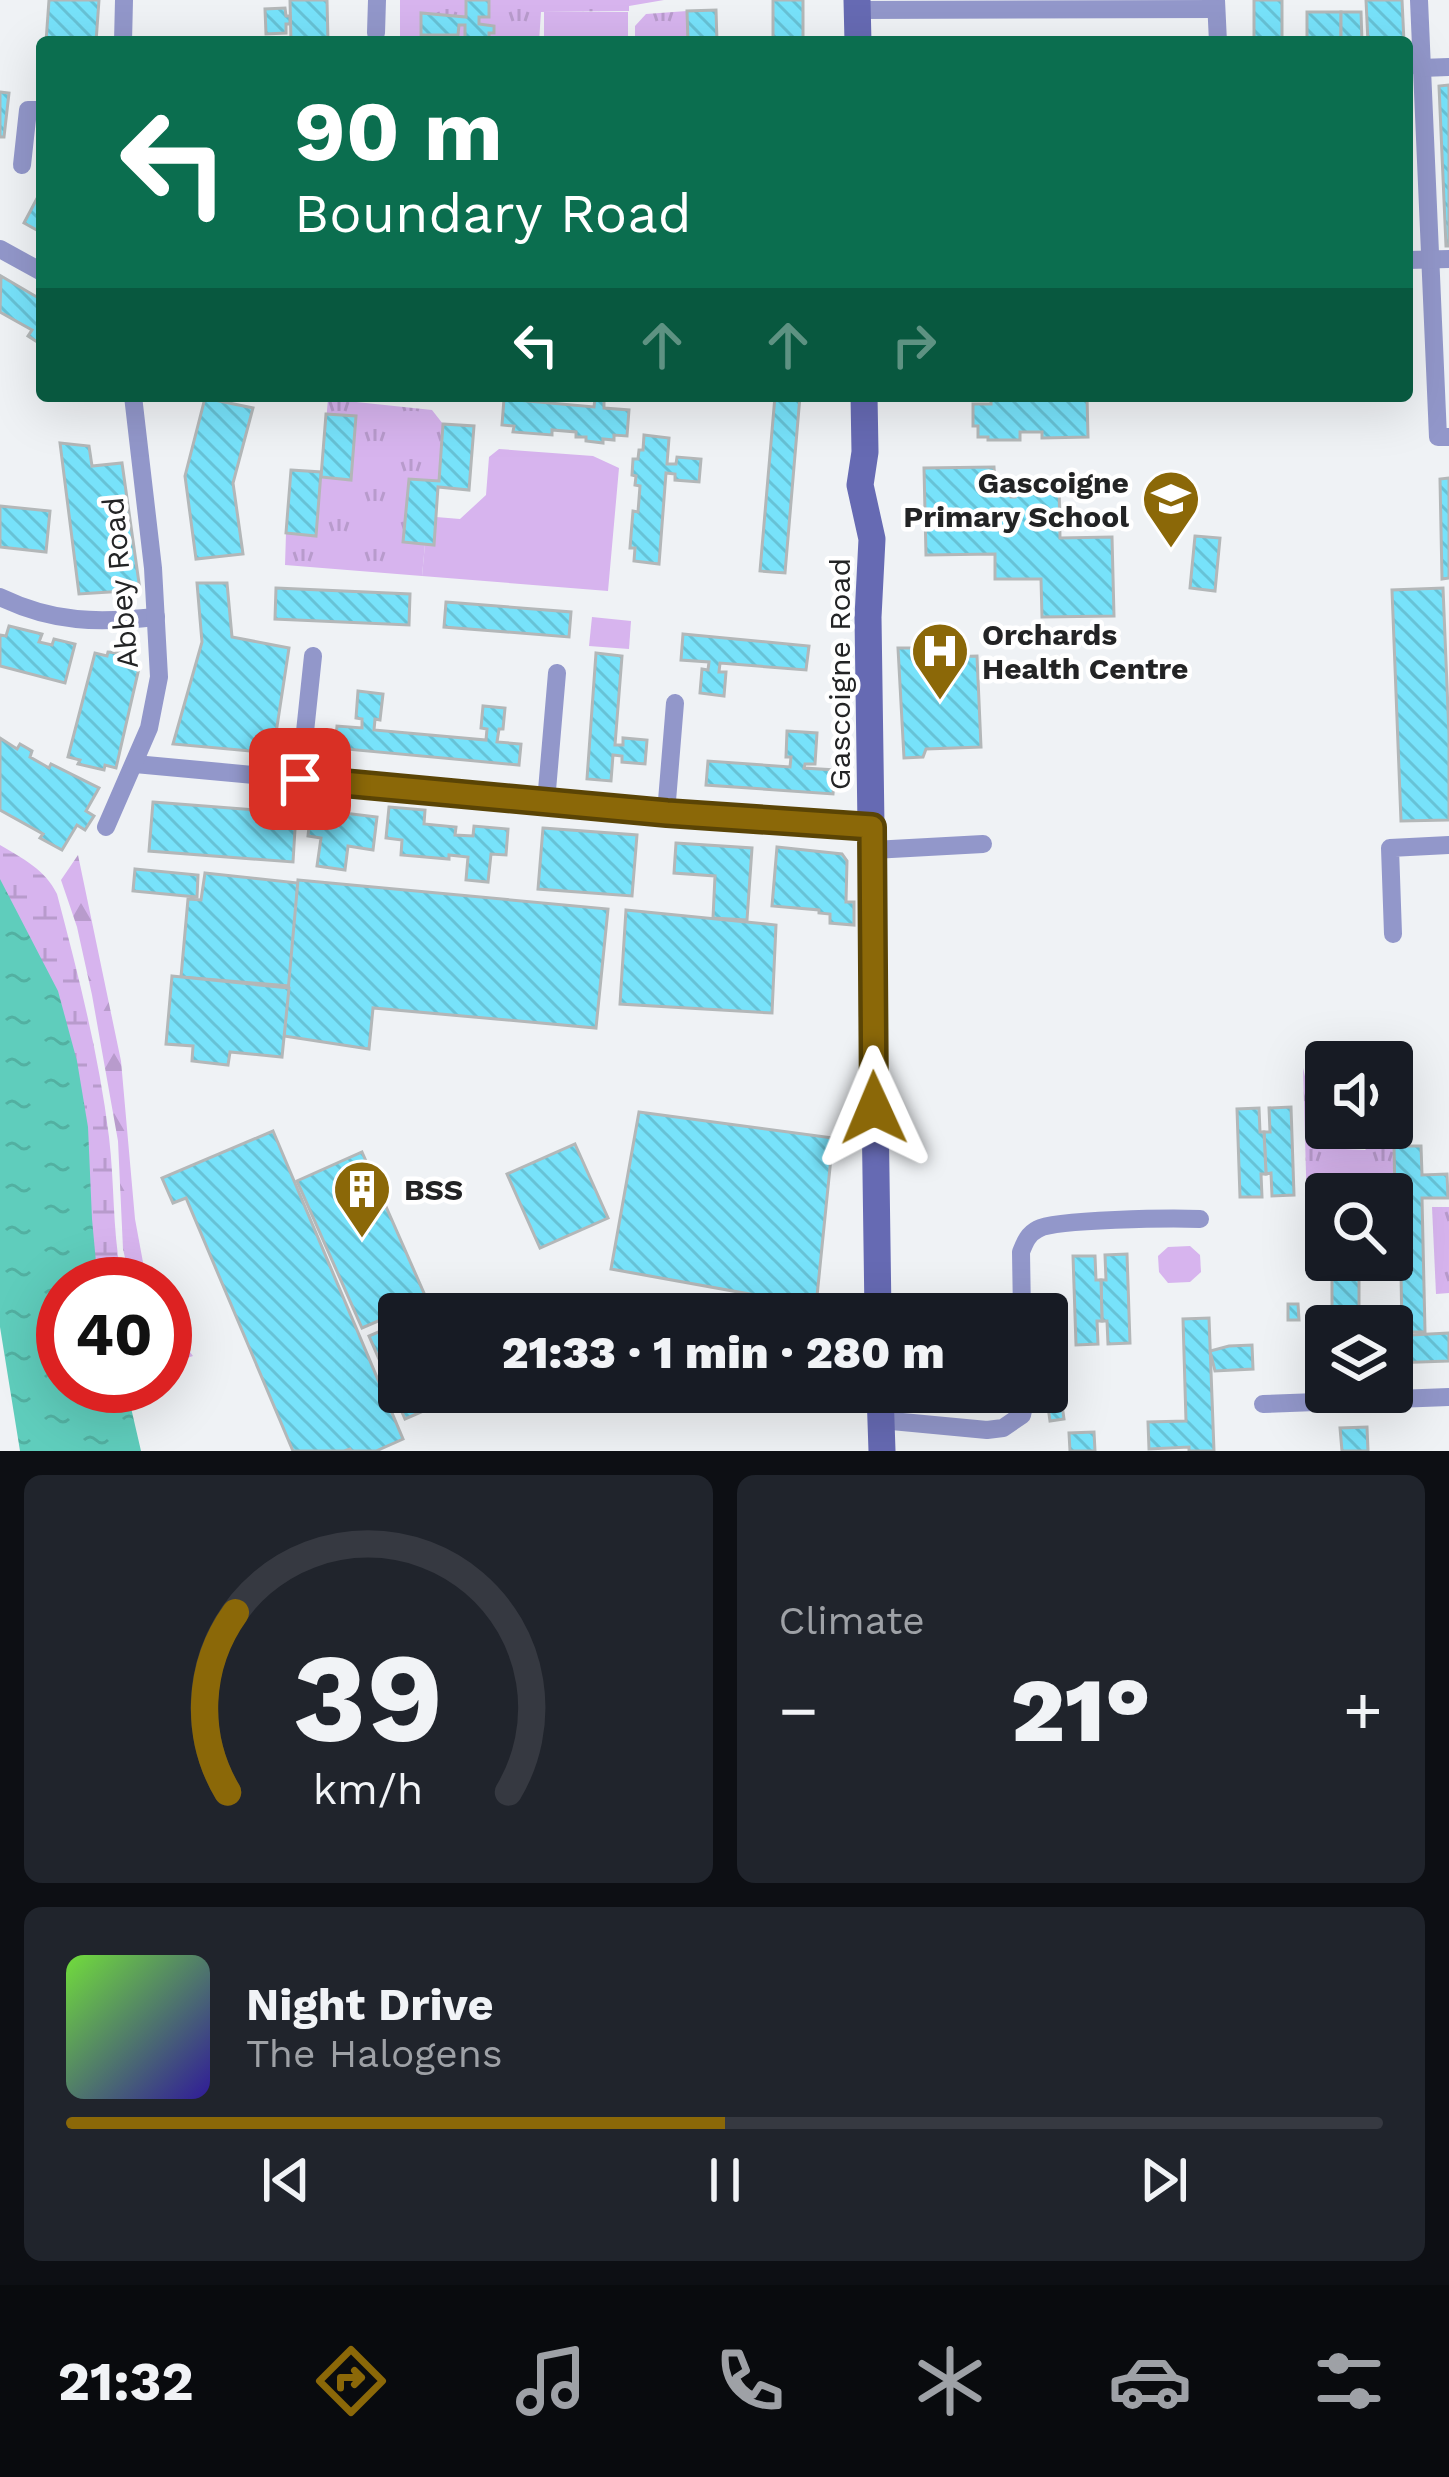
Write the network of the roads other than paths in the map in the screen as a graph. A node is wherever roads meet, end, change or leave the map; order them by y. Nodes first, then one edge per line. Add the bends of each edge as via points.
1 (124, 0) edge
2 (377, 0) edge
3 (1419, 0) edge
4 (1216, 4) edge
5 (857, 5) edge
6 (965, 5) edge
7 (376, 33) dead end
8 (123, 36) edge
9 (858, 36) edge
10 (1219, 36) edge
11 (1414, 64) edge
12 (1449, 67) edge
13 (36, 110) edge
14 (22, 165) dead end
15 (0, 248) edge
16 (1439, 259) edge
17 (36, 269) edge
18 (135, 402) edge
19 (864, 402) edge
20 (1443, 437) edge
21 (0, 597) edge
22 (156, 617) junction
23 (313, 656) dead end
24 (557, 673) dead end
25 (675, 703) dead end
26 (135, 764) junction
27 (300, 779) junction
28 (546, 802) junction
29 (667, 813) junction
30 (106, 827) dead end
31 (873, 839) junction
32 (983, 844) dead end
33 (1449, 845) edge
34 (1393, 934) dead end
35 (1200, 1219) dead end
36 (878, 1293) edge
37 (1022, 1293) edge
38 (1449, 1397) edge
39 (1263, 1404) dead end
40 (881, 1413) edge
41 (912, 1413) edge
42 (1022, 1413) edge
43 (882, 1451) edge

1 - 8 street
2 - 7 street
3 - 11 street
4 - 6 street
4 - 10 street
5 - 6 street
5 - 9 street
11 - 12 street
11 - 16 street
13 - 14 street via 28,110
15 - 17 street
16 - 20 street
18 - 22 street, Abbey Road
19 - 31 street, Gascoigne Road
21 - 22 street via 78,622
22 - 26 street, Abbey Road via 159,677
23 - 27 street
24 - 28 street
25 - 29 street
26 - 27 street
26 - 30 street, Abbey Road
27 - 28 street
28 - 29 street
29 - 31 street
31 - 32 street
31 - 36 street, Gascoigne Road
33 - 34 street via 1390,848
35 - 37 street via 1036,1230 1021,1252
38 - 39 street
40 - 43 street
41 - 42 street via 987,1430

